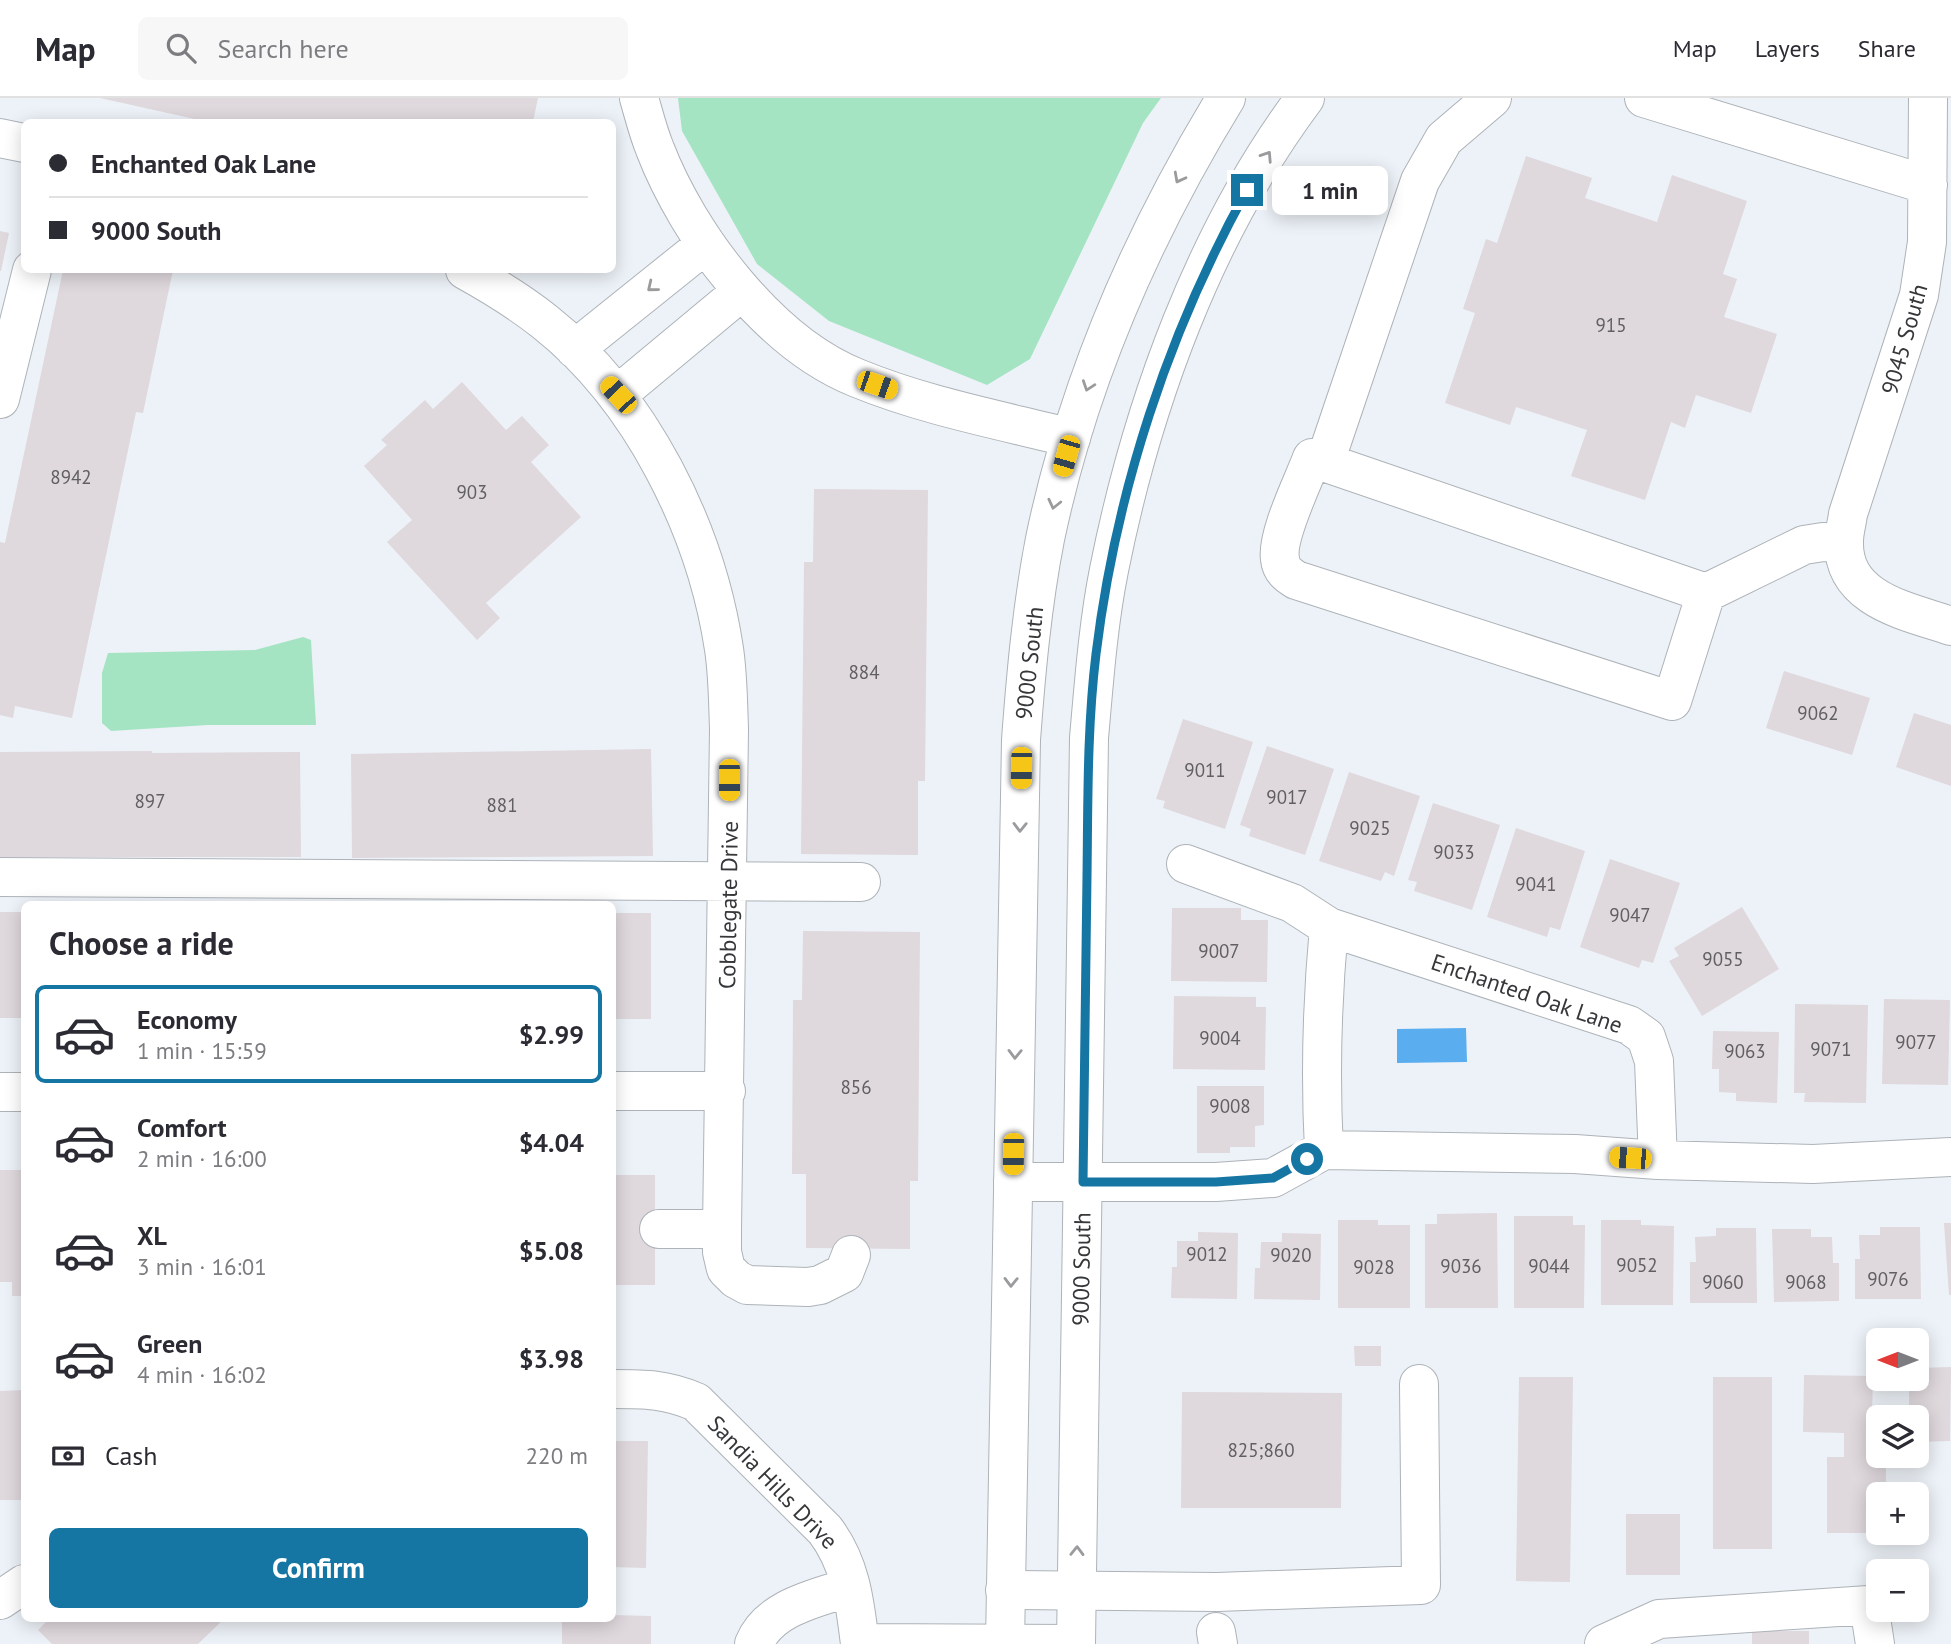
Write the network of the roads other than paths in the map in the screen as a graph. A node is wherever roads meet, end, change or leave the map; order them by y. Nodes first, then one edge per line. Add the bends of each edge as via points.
1 (639, 98) edge
2 (1226, 98) edge
3 (1306, 98) edge
4 (1492, 98) edge
5 (1644, 98) edge
6 (1928, 98) edge
7 (0, 138) edge
8 (21, 142) edge
9 (1928, 186) junction
10 (706, 244) junction
11 (31, 273) edge
12 (470, 273) edge
13 (742, 291) junction
14 (575, 349) junction
15 (618, 395) junction
16 (0, 400) edge
17 (1071, 438) junction
18 (1325, 463) junction
19 (1847, 558) junction
20 (1706, 593) junction
21 (1951, 626) edge
22 (1186, 864) dead end
23 (0, 877) edge
24 (728, 882) junction
25 (861, 882) dead end
26 (1329, 927) junction
27 (616, 1091) edge
28 (726, 1091) junction
29 (0, 1092) edge
30 (21, 1092) edge
31 (1324, 1150) junction
32 (1951, 1157) edge
33 (1658, 1160) junction
34 (1013, 1182) junction
35 (1083, 1182) junction
36 (659, 1229) dead end
37 (722, 1229) junction
38 (851, 1255) dead end
39 (1419, 1384) dead end
40 (616, 1389) edge
41 (21, 1586) edge
42 (850, 1587) junction
43 (1005, 1590) junction
44 (1077, 1591) junction
45 (0, 1600) edge
46 (860, 1643) edge
47 (754, 1644) edge
48 (1004, 1644) edge
49 (1076, 1644) edge
50 (1604, 1644) edge
51 (1875, 1644) edge

1 - 10 street via 677,197
2 -> 17 street, 9000 South via 1157,218 1128,281
35 -> 3 street, 9000 South via 1089,738 1109,572 1145,424 1194,295 1259,168
4 - 18 street via 1444,139 1420,181
5 - 9 street
6 - 9 street, 9045 South
7 - 8 street
9 - 19 street, 9045 South via 1927,242 1919,295 1849,514
10 - 13 street
10 -> 14 street
11 - 16 street
12 - 14 street, Cobblegate Drive via 545,321
13 - 15 street
13 - 17 street via 776,326 854,378
14 - 15 street, Cobblegate Drive
15 - 24 street, Cobblegate Drive via 678,497 710,585 724,650 728,702
17 -> 34 street, 9000 South via 1045,539 1026,673
18 - 20 street
18 - 20 street via 1312,458 1280,542 1285,573 1296,580 1672,701
19 - 20 street via 1824,542 1804,545
19 - 21 street via 1866,592
22 - 26 street, Enchanted Oak Lane via 1292,903
23 - 24 street
24 - 25 street
24 - 28 street, Cobblegate Drive
26 - 31 street via 1322,1008
26 - 33 street, Enchanted Oak Lane via 1629,1025 1646,1037 1654,1061
27 - 28 street
28 - 37 street, Cobblegate Drive
29 - 30 street
31 - 33 street via 1575,1154
31 - 35 street via 1273,1178
32 - 33 street via 1813,1164
34 - 35 street
34 -> 43 street, 9000 South
44 -> 35 street, 9000 South
36 - 37 street
37 - 38 street, Cobblegate Drive via 726,1269 747,1285 820,1285 844,1273
39 - 44 street via 1421,1585
40 - 42 street, Sandia Hills Drive via 654,1389 696,1402 825,1530 846,1565
41 - 45 street
42 - 46 street, Sandia Hills Drive
42 - 47 street via 793,1606 774,1618
43 - 44 street
43 - 48 street, 9000 South
44 - 49 street, 9000 South
46 - 48 street, Sandia Hills Drive
48 - 49 street, Sandia Hills Drive
50 - 51 street via 1659,1619 1869,1605

